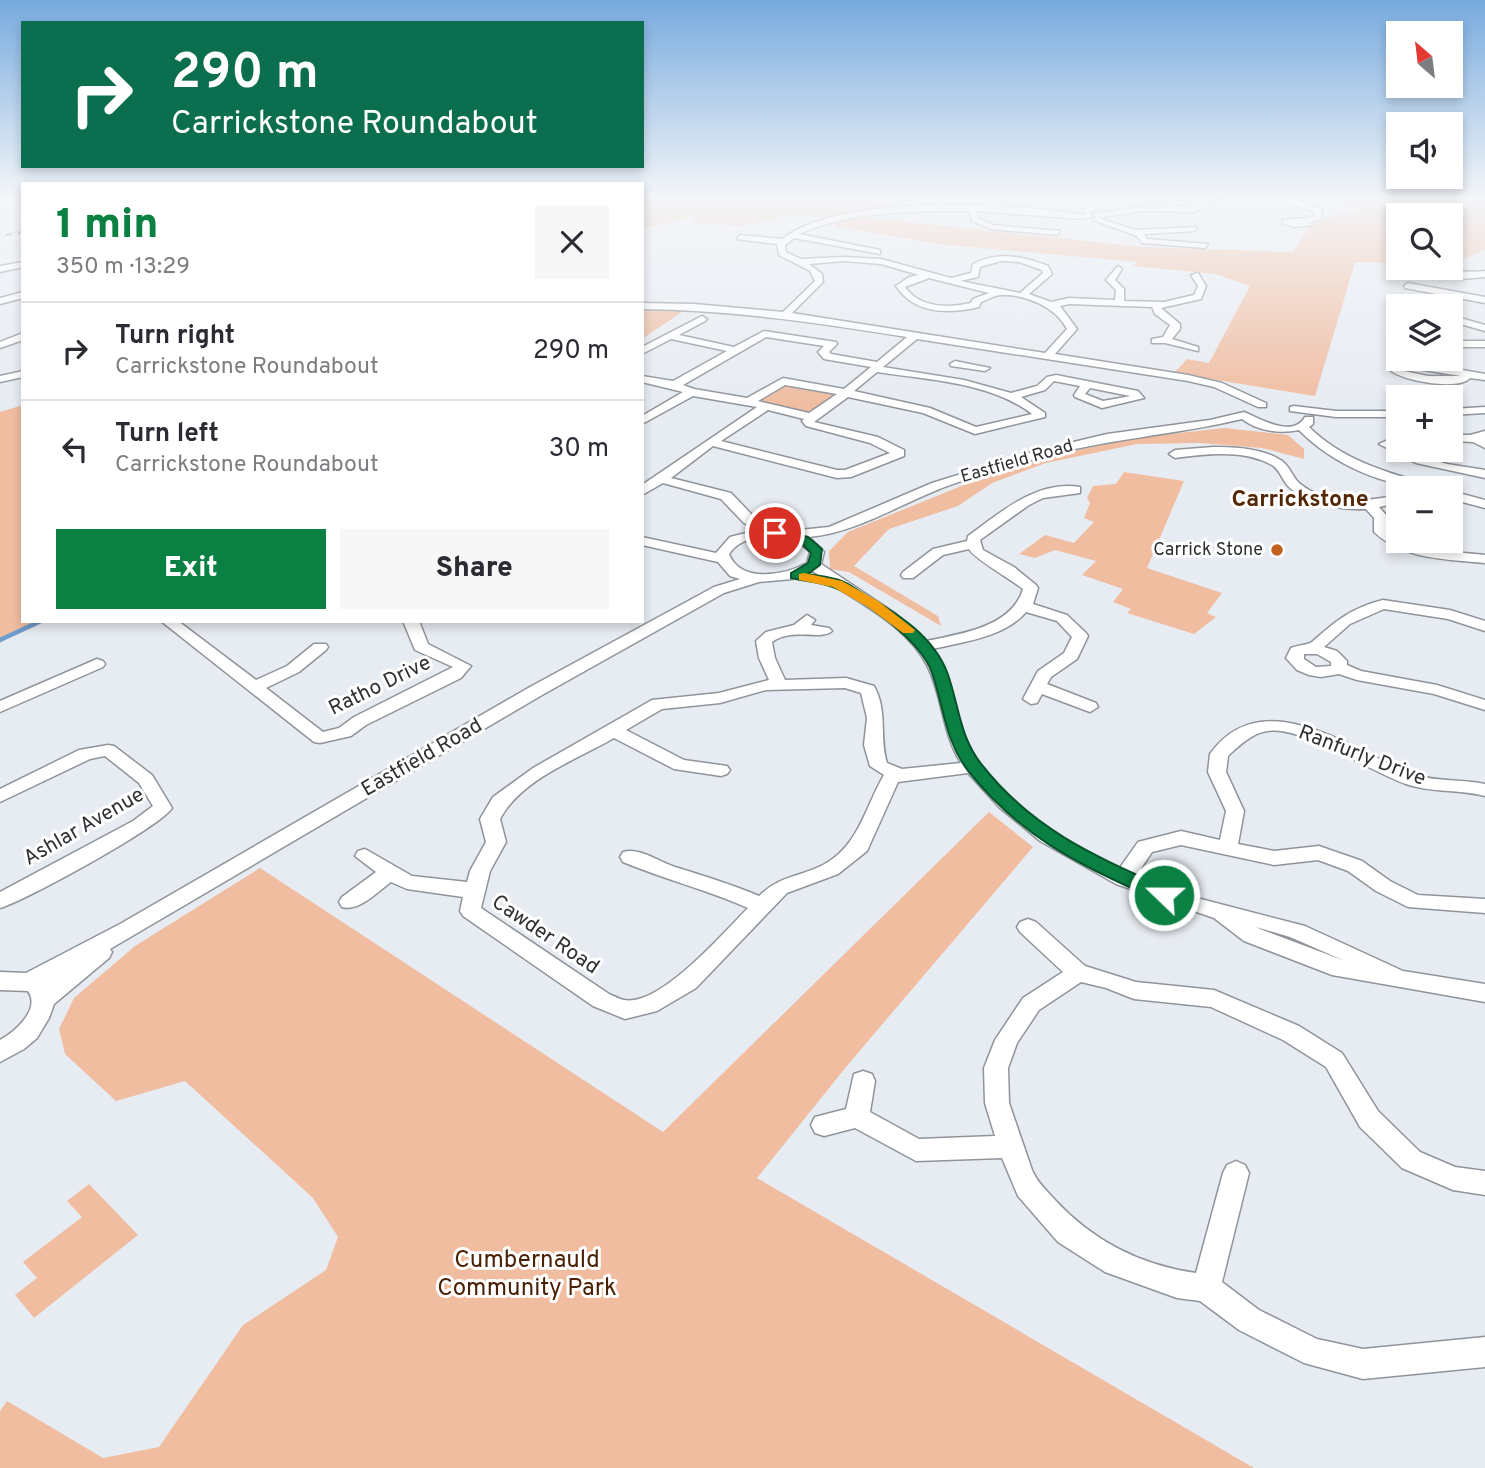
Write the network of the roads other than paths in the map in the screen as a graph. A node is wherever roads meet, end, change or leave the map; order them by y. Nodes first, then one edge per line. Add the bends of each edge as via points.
1 (807, 267) edge
2 (902, 267) edge
3 (976, 267) edge
4 (1040, 267) edge
5 (1118, 269) dead end
6 (1485, 274) edge
7 (931, 275) junction
8 (1195, 275) dead end
9 (1463, 276) edge
10 (951, 281) junction
11 (1408, 286) dead end
12 (996, 292) junction
13 (21, 296) edge
14 (1021, 296) junction
15 (1485, 300) edge
16 (0, 301) edge
17 (1119, 303) junction
18 (1155, 304) junction
19 (1051, 305) junction
20 (644, 306) edge
21 (785, 316) junction
22 (1463, 318) edge
23 (702, 319) dead end
24 (1464, 322) joint
25 (1485, 328) edge
26 (1485, 334) edge
27 (670, 336) junction
28 (914, 336) junction
29 (0, 337) edge
30 (18, 338) edge
31 (1485, 343) edge
32 (1463, 344) edge
33 (0, 345) edge
34 (1194, 349) dead end
35 (644, 350) edge
36 (735, 350) junction
37 (1048, 356) junction
38 (955, 363) dead end
39 (971, 366) junction
40 (878, 367) junction
41 (985, 368) dead end
42 (21, 374) edge
43 (1466, 377) junction
44 (1485, 377) edge
45 (0, 379) edge
46 (644, 379) edge
47 (956, 382) junction
48 (675, 385) junction
49 (1086, 385) dead end
50 (691, 392) junction
51 (846, 393) junction
52 (1241, 396) junction
53 (1009, 397) junction
54 (749, 402) junction
55 (1262, 405) junction
56 (766, 406) junction
57 (1285, 407) junction
58 (1485, 410) edge
59 (1245, 411) junction
60 (1463, 411) edge
61 (1336, 414) junction
62 (1386, 414) edge
63 (811, 417) junction
64 (644, 420) edge
65 (1210, 423) junction
66 (1261, 425) junction
67 (1307, 427) junction
68 (1463, 438) edge
69 (1481, 439) edge
70 (710, 442) junction
71 (1175, 454) dead end
72 (1427, 462) edge
73 (1485, 474) edge
74 (1391, 476) edge
75 (661, 479) junction
76 (644, 490) edge
77 (1075, 491) dead end
78 (1463, 498) edge
79 (1386, 501) edge
80 (1369, 504) junction
81 (1485, 504) edge
82 (749, 520) junction
83 (832, 531) junction
84 (775, 533) junction
85 (747, 535) junction
86 (792, 536) junction
87 (644, 541) edge
88 (729, 544) junction
89 (975, 544) junction
90 (675, 546) junction
91 (816, 559) junction
92 (1485, 559) edge
93 (725, 563) junction
94 (796, 575) junction
95 (908, 575) dead end
96 (758, 578) junction
97 (837, 583) junction
98 (719, 590) junction
99 (1025, 607) junction
100 (171, 623) edge
101 (412, 623) edge
102 (1485, 626) edge
103 (824, 631) dead end
104 (923, 646) junction
105 (320, 647) dead end
106 (1315, 649) junction
107 (97, 664) dead end
108 (1339, 668) junction
109 (779, 685) junction
110 (255, 687) junction
111 (1485, 705) edge
112 (0, 707) edge
113 (1090, 707) dead end
114 (614, 731) junction
115 (974, 767) junction
116 (721, 771) dead end
117 (899, 775) junction
118 (1485, 790) edge
119 (0, 796) edge
120 (1228, 847) junction
121 (365, 856) dead end
122 (631, 857) dead end
123 (390, 872) junction
124 (1123, 879) junction
125 (475, 890) junction
126 (0, 901) edge
127 (349, 902) dead end
128 (762, 906) junction
129 (1485, 906) edge
130 (1028, 927) dead end
131 (128, 930) junction
132 (1078, 973) junction
133 (0, 981) edge
134 (28, 982) junction
135 (1485, 993) edge
136 (44, 999) junction
137 (0, 1052) edge
138 (863, 1081) dead end
139 (857, 1117) junction
140 (824, 1125) dead end
141 (1011, 1147) junction
142 (1236, 1173) dead end
143 (1485, 1183) edge
144 (1206, 1288) junction
145 (1485, 1352) edge

1 - 21 street via 819,276 819,282
2 - 7 street
3 - 10 street via 971,278
4 - 14 street via 1048,274
5 - 17 street via 1110,279 1120,289
6 - 9 street
7 - 10 street
7 - 12 street via 900,286 905,297 922,305 961,309
8 - 18 street via 1202,286 1198,297
10 - 12 street
11 - 15 street
12 - 14 street
13 - 16 street
14 - 19 street
17 - 18 street
17 - 19 street
18 - 34 street via 1158,312 1175,324 1160,341
19 - 37 street via 1068,319 1072,330
20 - 21 street
21 - 28 street
22 - 24 street
23 - 27 street
24 - 25 street
26 - 31 street
27 - 35 street
27 - 36 street
28 - 37 street
28 - 40 street
29 - 30 street
30 - 33 street
31 - 32 street
36 - 40 street via 761,335 773,334 832,344 823,352 828,357
36 - 48 street
37 - 52 street via 1188,378
38 - 39 street
39 - 41 street
39 - 47 street
40 - 47 street
40 - 51 street
42 - 45 street
43 - 43 street via 1413,365 1395,370 1418,378
43 - 44 street
46 - 48 street
47 - 53 street
48 - 50 street
49 - 53 street via 1051,379 1041,388
50 - 54 street
50 - 64 street
51 - 53 street via 926,410 975,431 1041,415
51 - 54 street via 783,381
51 - 63 street
52 - 55 street
52 - 59 street
54 - 56 street
55 - 57 street
55 - 59 street, Eastfield Road
56 - 63 street
56 - 70 street
57 - 61 street
57 - 67 street
58 - 60 street
59 - 65 street, Eastfield Road
59 - 66 street
61 - 62 street
61 - 67 street
63 - 70 street via 810,424 874,440 900,453 837,474
65 - 66 street, Eastfield Road
65 - 83 street, Eastfield Road via 1107,438 1018,460 936,486
66 - 67 street, Eastfield Road
67 - 74 street via 1361,465
68 - 69 street
70 - 75 street
71 - 80 street via 1235,451 1263,458 1283,467 1292,484 1303,492 1343,503
72 - 73 street
75 - 76 street
75 - 82 street via 726,496
77 - 89 street via 1024,502 973,539
78 - 81 street
79 - 80 street
80 - 92 street via 1381,517 1379,529 1392,541 1423,551
82 - 84 street
82 - 85 street
83 - 86 street, Eastfield Road
83 - 91 street
84 - 85 street
84 - 86 street
85 - 88 street
86 - 91 street via 804,540
87 - 90 street
88 - 90 street
88 - 93 street via 722,554
89 - 95 street via 952,545 929,554
89 - 99 street via 977,551 1031,588
90 - 93 street
91 - 94 street
91 - 97 street
93 - 96 street
93 - 98 street
94 - 96 street
94 - 97 street
96 - 98 street, Eastfield Road
97 - 104 street via 895,619
98 - 131 street, Eastfield Road
99 - 104 street via 1003,623
99 - 113 street via 1062,618 1080,636 1071,656 1044,674 1034,692
100 - 110 street, Ratho Drive
101 - 110 street, Ratho Drive via 421,647 463,666 455,675 345,732 320,738
102 - 106 street via 1383,604 1328,634
103 - 109 street via 803,624 764,641
104 - 115 street via 939,670 956,736
105 - 110 street via 293,669
106 - 108 street via 1335,657
106 - 108 street via 1297,651 1294,658 1315,671
107 - 112 street via 60,675
108 - 111 street
109 - 114 street, Cawder Road via 720,698 658,704
109 - 117 street, Cawder Road via 846,682 868,690 876,718 874,755 879,766
114 - 116 street via 680,765
114 - 125 street, Cawder Road via 558,760 500,801 490,819 496,842
115 - 117 street
115 - 124 street via 1048,838
117 - 128 street, Cawder Road via 891,778 883,792 860,846 831,869 780,888
118 - 120 street, Ranfurly Drive via 1419,782 1382,768 1341,744 1270,725 1248,731 1219,754 1217,772 1235,811
119 - 126 street, Ashlar Avenue via 85,754 108,750 146,779 163,808 140,826
120 - 124 street via 1181,838 1145,847
120 - 129 street via 1275,858 1319,853 1355,866 1383,887 1415,902
121 - 123 street
122 - 128 street
123 - 125 street via 407,883
123 - 127 street
124 - 135 street via 1213,911 1252,935 1340,969
125 - 128 street, Cawder Road via 470,911 601,1000 625,1010 657,1003 688,982
130 - 132 street
131 - 134 street, Eastfield Road
131 - 136 street, Eastfield Road
132 - 141 street via 1031,1004 1007,1040 996,1069 997,1102
132 - 143 street via 1134,990 1214,999 1291,1033 1334,1060 1369,1118 1411,1160 1453,1178
133 - 134 street, Eastfield Road
134 - 136 street
136 - 137 street, Eastfield Road via 44,1010 27,1035
138 - 139 street
139 - 140 street
139 - 141 street via 916,1150
141 - 144 street via 1027,1188 1068,1233 1115,1263 1177,1284
142 - 144 street
144 - 145 street via 1250,1320 1314,1353 1363,1364

